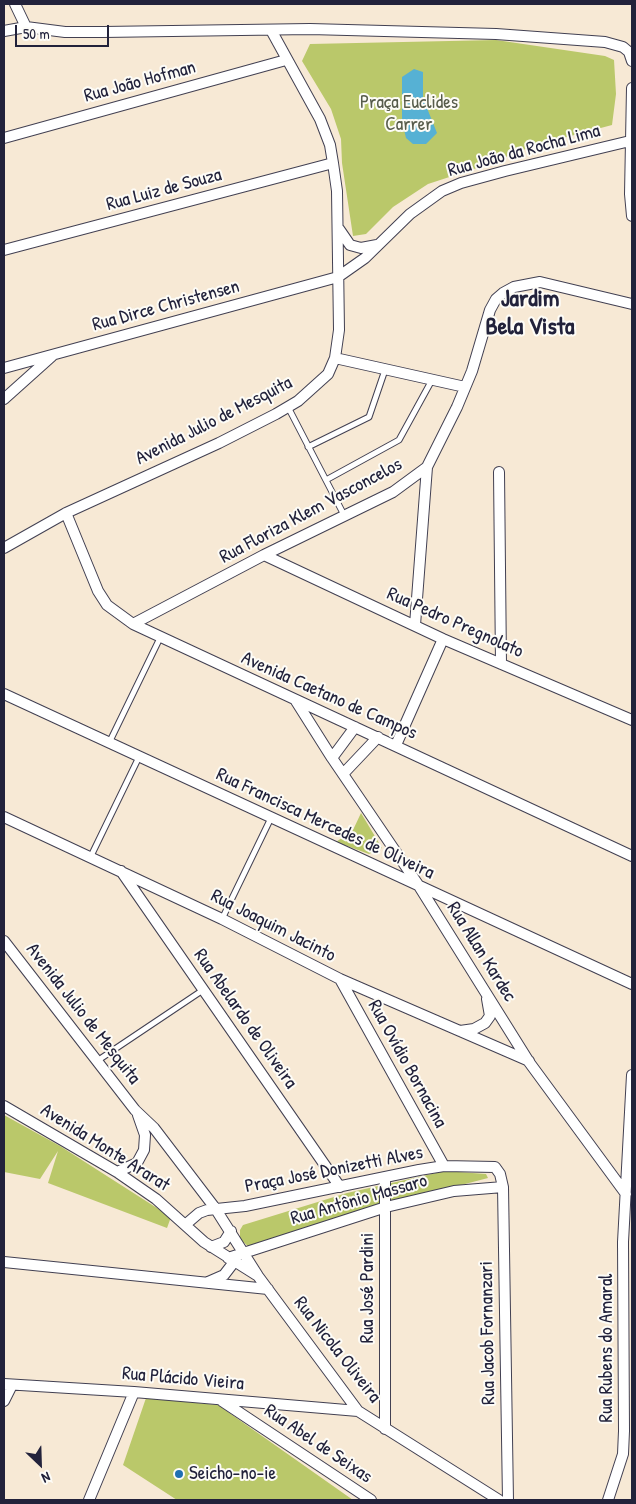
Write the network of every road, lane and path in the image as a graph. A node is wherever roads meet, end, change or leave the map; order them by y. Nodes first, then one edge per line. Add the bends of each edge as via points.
1 (14, 4) edge
2 (26, 28) junction
3 (271, 30) junction
4 (4, 31) edge
5 (630, 56) edge
6 (286, 60) junction
7 (632, 88) edge
8 (4, 138) edge
9 (630, 141) junction
10 (333, 163) junction
11 (632, 216) edge
12 (338, 226) junction
13 (377, 245) junction
14 (4, 250) edge
15 (338, 277) junction
16 (632, 304) edge
17 (54, 355) junction
18 (336, 358) junction
19 (4, 368) edge
20 (386, 369) junction
21 (432, 380) junction
22 (465, 387) junction
23 (4, 399) edge
24 (288, 407) junction
25 (308, 446) junction
26 (427, 467) junction
27 (499, 472) dead end
28 (326, 480) junction
29 (66, 513) junction
30 (344, 515) junction
31 (4, 548) edge
32 (264, 555) junction
33 (133, 624) junction
34 (415, 625) junction
35 (160, 638) junction
36 (443, 639) junction
37 (501, 664) junction
38 (4, 694) edge
39 (296, 700) junction
40 (632, 720) edge
41 (354, 727) junction
42 (378, 737) junction
43 (109, 743) junction
44 (396, 745) junction
45 (139, 757) junction
46 (332, 758) junction
47 (343, 774) junction
48 (4, 817) edge
49 (270, 818) junction
50 (632, 856) edge
51 (90, 858) junction
52 (120, 870) junction
53 (419, 886) junction
54 (222, 919) junction
55 (4, 941) edge
56 (340, 979) junction
57 (632, 984) edge
58 (203, 990) junction
59 (485, 992) junction
60 (459, 1031) junction
61 (97, 1061) junction
62 (529, 1062) junction
63 (632, 1075) edge
64 (4, 1106) edge
65 (135, 1110) junction
66 (444, 1166) junction
67 (495, 1167) joint
68 (118, 1172) junction
69 (385, 1178) junction
70 (340, 1187) junction
71 (503, 1187) junction
72 (626, 1194) junction
73 (386, 1207) junction
74 (215, 1208) junction
75 (185, 1225) junction
76 (231, 1231) junction
77 (211, 1247) junction
78 (245, 1253) junction
79 (231, 1260) junction
80 (4, 1262) edge
81 (258, 1276) junction
82 (628, 1278) edge
83 (207, 1283) junction
84 (268, 1289) junction
85 (8, 1384) edge
86 (134, 1392) junction
87 (4, 1401) edge
88 (221, 1401) junction
89 (358, 1411) junction
90 (385, 1429) junction
91 (89, 1500) edge
92 (371, 1500) edge
93 (499, 1500) edge
94 (508, 1500) edge
95 (608, 1500) edge

1 - 2 street
2 - 3 street via 65,32
2 - 4 street
3 - 5 street via 496,34 606,42
3 - 6 street, Avenida Julio de Mesquita
6 - 8 street, Rua João Hofman
6 - 10 street, Avenida Julio de Mesquita via 320,119
7 - 9 street
9 - 11 street
9 - 13 street, Rua João da Rocha Lima via 461,183 442,191 410,214
10 - 12 street, Avenida Julio de Mesquita
10 - 14 street, Rua Luiz de Souza
12 - 13 street via 350,245 361,248
12 - 15 street, Avenida Julio de Mesquita
13 - 15 street, Rua João da Rocha Lima
15 - 17 street, Rua Dirce Christensen
15 - 18 street, Avenida Julio de Mesquita
16 - 22 street, Rua Floriza Klem Vasconcelos via 540,282 514,287 493,304
17 - 19 street, Rua Dirce Christensen
17 - 23 street
18 - 20 street
18 - 24 street, Avenida Julio de Mesquita via 328,374 315,388
20 - 21 street
20 - 25 lane via 368,417
21 - 22 street
21 - 28 lane via 399,440
22 - 26 street, Rua Floriza Klem Vasconcelos
24 - 25 lane
24 - 29 street, Avenida Julio de Mesquita via 219,443
25 - 28 lane
26 - 30 street, Rua Floriza Klem Vasconcelos via 393,492
26 - 34 street
27 - 37 street
28 - 30 lane
29 - 31 street, Avenida Julio de Mesquita
29 - 33 street, Avenida Caetano de Campos via 107,606
30 - 32 street, Rua Floriza Klem Vasconcelos
32 - 33 street, Rua Floriza Klem Vasconcelos
32 - 34 street, Rua Pedro Pregnolato
33 - 35 street, Avenida Caetano de Campos
34 - 36 street, Rua Pedro Pregnolato
35 - 39 street, Avenida Caetano de Campos
35 - 43 lane
36 - 37 street, Rua Pedro Pregnolato
36 - 44 street
37 - 40 street, Rua Pedro Pregnolato
38 - 43 street, Rua Francisca Mercedes de Oliveira
39 - 41 street, Avenida Caetano de Campos
39 - 46 street, Rua Allan Kardec
41 - 42 street, Avenida Caetano de Campos
41 - 46 street
42 - 44 street, Avenida Caetano de Campos
42 - 47 street
43 - 45 street, Rua Francisca Mercedes de Oliveira
44 - 50 street, Avenida Caetano de Campos
45 - 49 street, Rua Francisca Mercedes de Oliveira
45 - 51 lane
46 - 47 street, Rua Allan Kardec
47 - 53 street, Rua Allan Kardec
48 - 51 street, Rua Joaquim Jacinto
49 - 53 street, Rua Francisca Mercedes de Oliveira
49 - 54 lane
51 - 52 street, Rua Joaquim Jacinto
52 - 54 street, Rua Joaquim Jacinto
52 - 58 street, Rua Abelardo de Oliveira
53 - 57 street, Rua Francisca Mercedes de Oliveira
53 - 59 street, Rua Allan Kardec
54 - 56 street, Rua Joaquim Jacinto
55 - 61 street, Avenida Julio de Mesquita
56 - 60 street, Rua Joaquim Jacinto
56 - 66 street, Rua Ovídio Bornacina
58 - 61 lane
58 - 70 street, Rua Abelardo de Oliveira
59 - 60 street via 490,1016 474,1029
59 - 62 street, Rua Allan Kardec
60 - 62 street, Rua Joaquim Jacinto
61 - 65 street, Avenida Julio de Mesquita
62 - 72 street, Rua Allan Kardec
63 - 72 street, Rua Rubens do Amaral
64 - 68 street, Avenida Monte Ararat
65 - 68 street, Avenida Julio de Mesquita via 145,1135 144,1150 137,1163
65 - 74 street, Avenida Julio de Mesquita via 154,1128
66 - 67 street, Praça José Donizetti Alves
66 - 69 street, Praça José Donizetti Alves
67 - 71 street, Rua Jacob Fornanzari
68 - 75 street, Avenida Monte Ararat via 156,1198
69 - 70 street, Praça José Donizetti Alves
69 - 73 street, Rua José Pardini
70 - 74 street, Praça José Donizetti Alves via 245,1206
71 - 73 street, Rua Antônio Massaro via 454,1191
71 - 94 street, Rua Jacob Fornanzari
72 - 82 street, Rua Rubens do Amaral
73 - 78 street, Rua Antônio Massaro
73 - 90 street, Rua José Pardini
74 - 75 street, Praça José Donizetti Alves via 198,1213
74 - 76 street, Rua Nicola Oliveira
75 - 77 street, Rua Nicola Oliveira
76 - 77 street via 224,1242
76 - 78 street, Rua Nicola Oliveira
77 - 79 street, Rua Nicola Oliveira
78 - 79 street, Rua Antônio Massaro
78 - 81 street, Rua Nicola Oliveira
79 - 81 street, Rua Nicola Oliveira
79 - 83 street via 224,1275
80 - 83 street
81 - 84 street, Rua Nicola Oliveira
82 - 95 street, Rua Rubens do Amaral via 623,1454
83 - 84 street
84 - 89 street, Rua Nicola Oliveira
85 - 86 street, Rua Plácido Vieira
85 - 87 street
86 - 88 street, Rua Plácido Vieira
86 - 91 street
88 - 89 street, Rua Plácido Vieira
88 - 92 street, Rua Abel de Seixas
89 - 90 street, Rua Nicola Oliveira
90 - 93 street, Rua Nicola Oliveira

